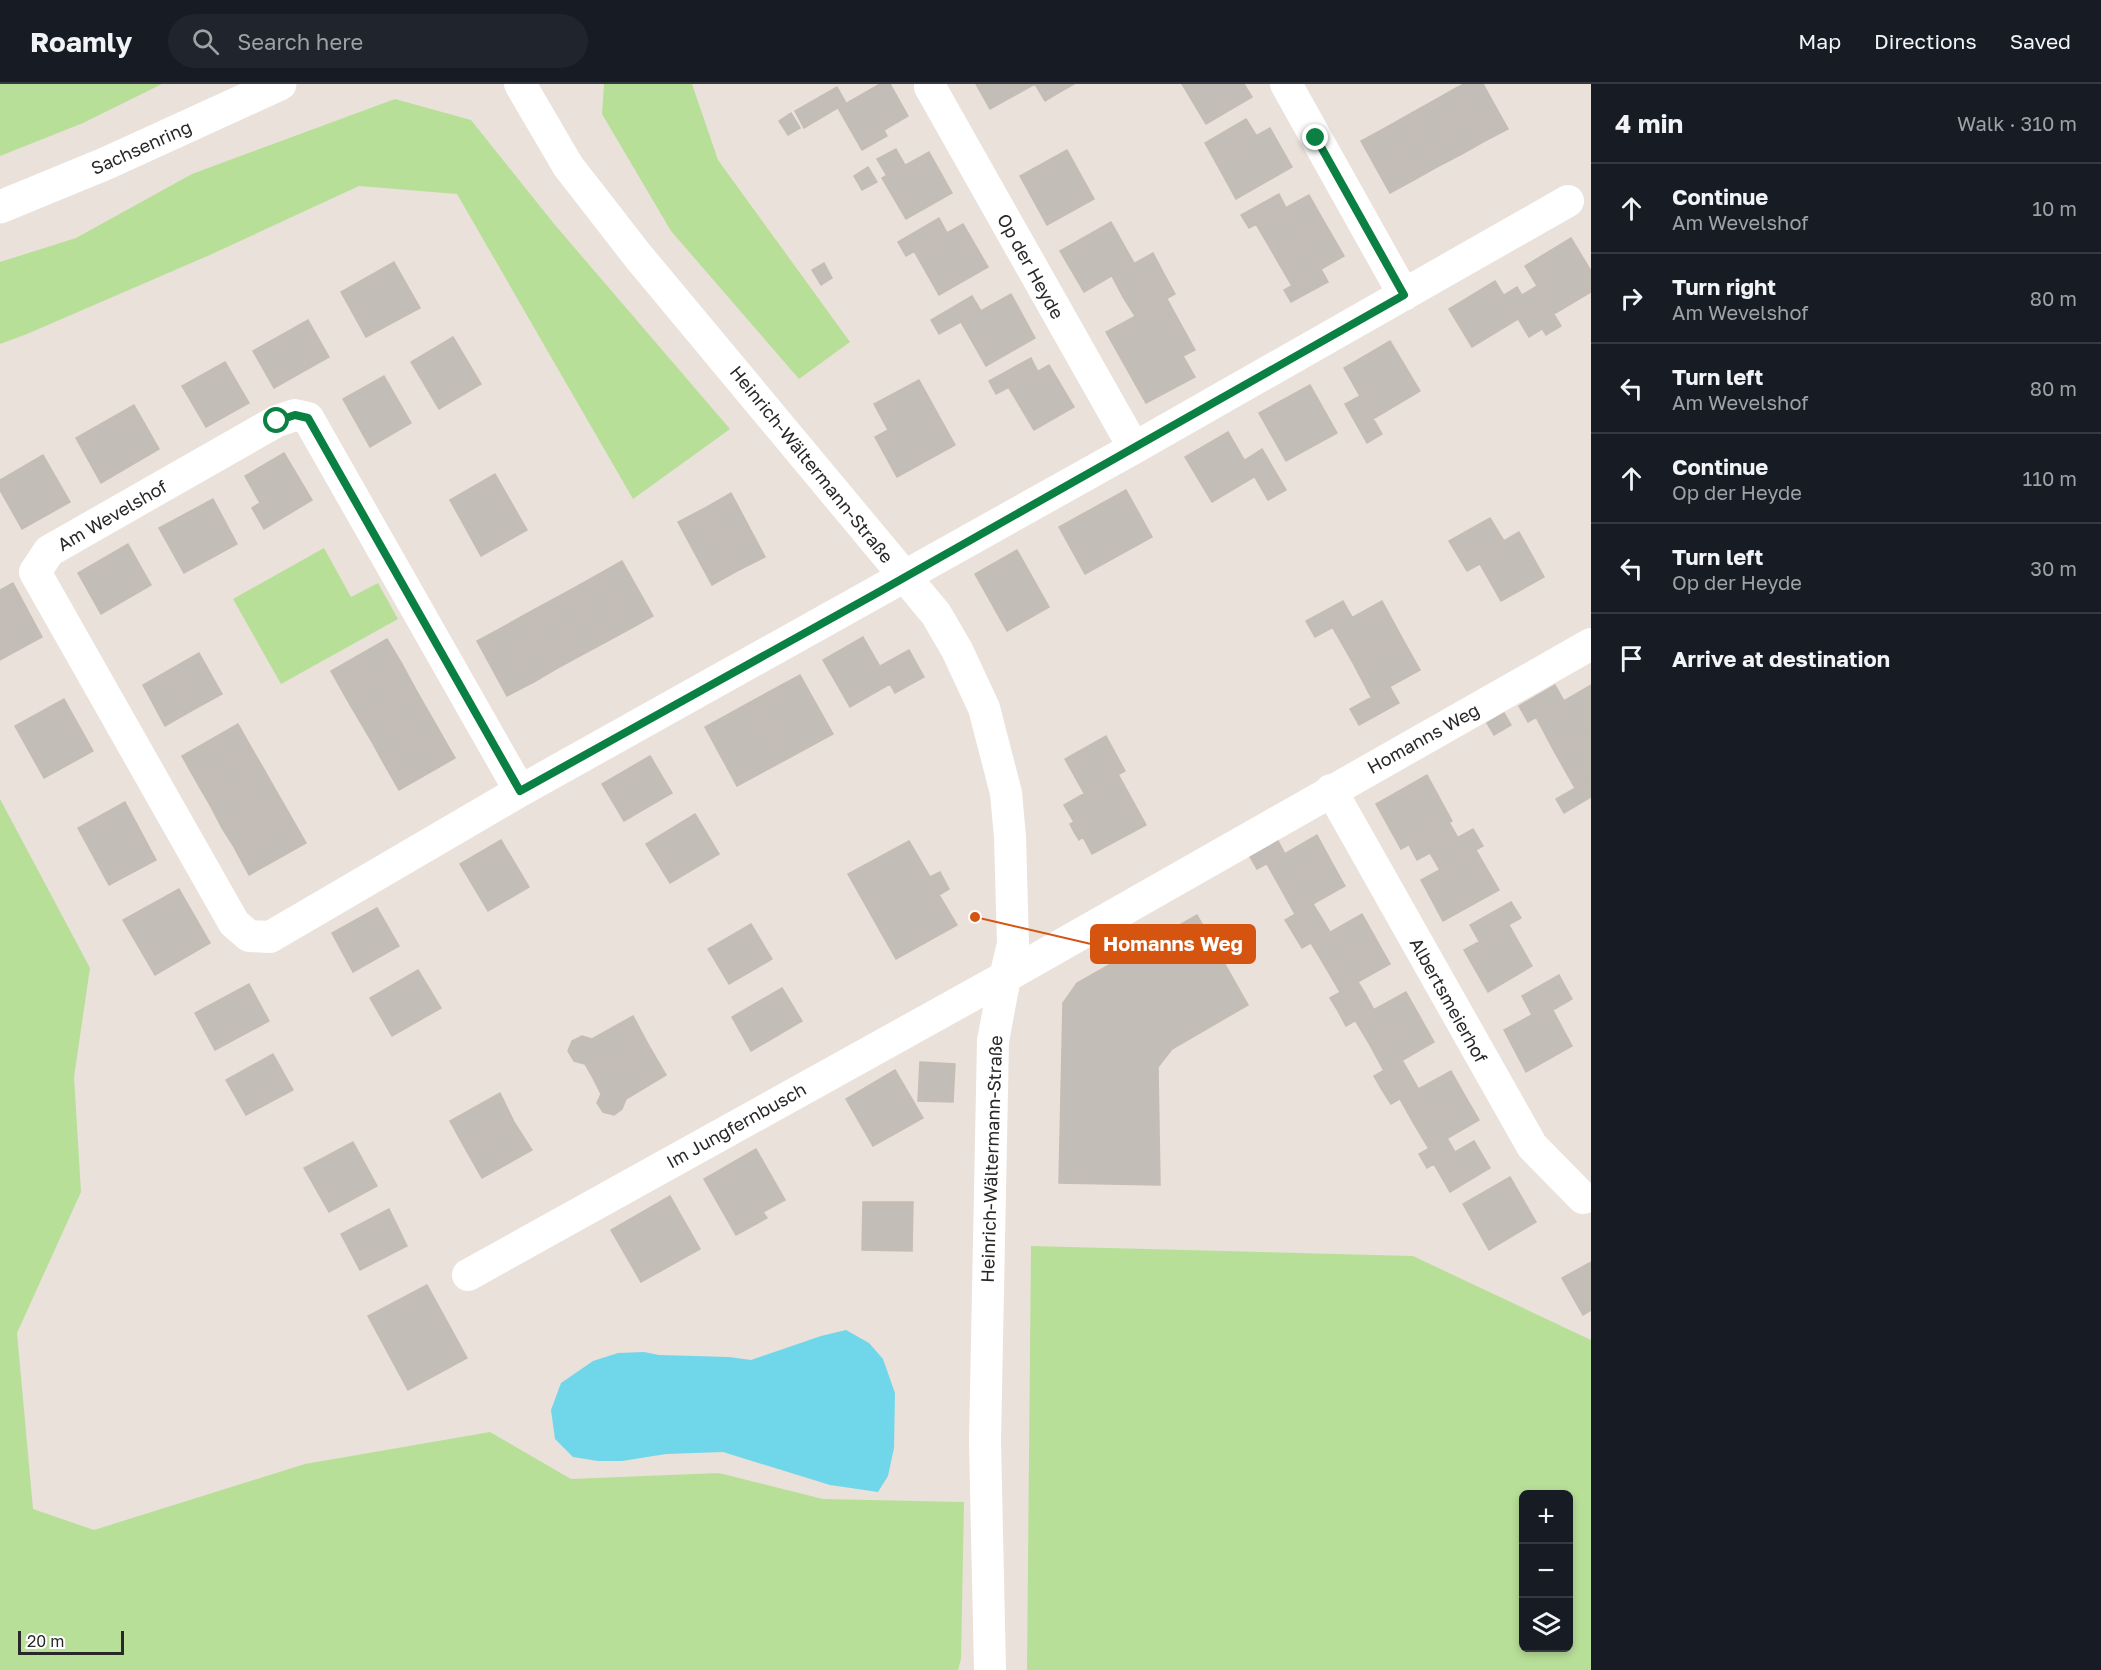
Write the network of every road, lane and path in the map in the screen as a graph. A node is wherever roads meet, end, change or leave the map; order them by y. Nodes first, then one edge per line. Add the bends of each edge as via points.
1 (280, 84) edge
2 (520, 84) edge
3 (931, 84) edge
4 (1286, 84) edge
5 (1568, 201) dead end
6 (0, 207) edge
7 (1404, 295) junction
8 (1134, 448) junction
9 (904, 576) junction
10 (1591, 644) edge
11 (1331, 790) junction
12 (520, 791) junction
13 (1005, 977) junction
14 (1584, 1198) dead end
15 (468, 1275) dead end
16 (990, 1670) edge

1 - 6 street, Sachsenring
2 - 9 street, Heinrich-Wältermann-Straße via 568,166 638,256
3 - 8 street, Op der Heyde
4 - 7 street
5 - 7 street
7 - 8 street
8 - 9 street
9 - 12 street, Am Wevelshof
9 - 13 street, Heinrich-Wältermann-Straße via 936,614 957,650 990,728 1006,793 1010,837 1013,944
10 - 11 street, Homanns Weg
11 - 13 street, Homanns Weg
11 - 14 street, Albertsmeierhof via 1532,1146
12 - 12 street, Am Wevelshof via 270,937 249,936 234,923 35,572 49,551 277,421 295,415 308,418
13 - 15 street, Im Jungfernbusch
13 - 16 street, Heinrich-Wältermann-Straße via 992,1064 985,1441

